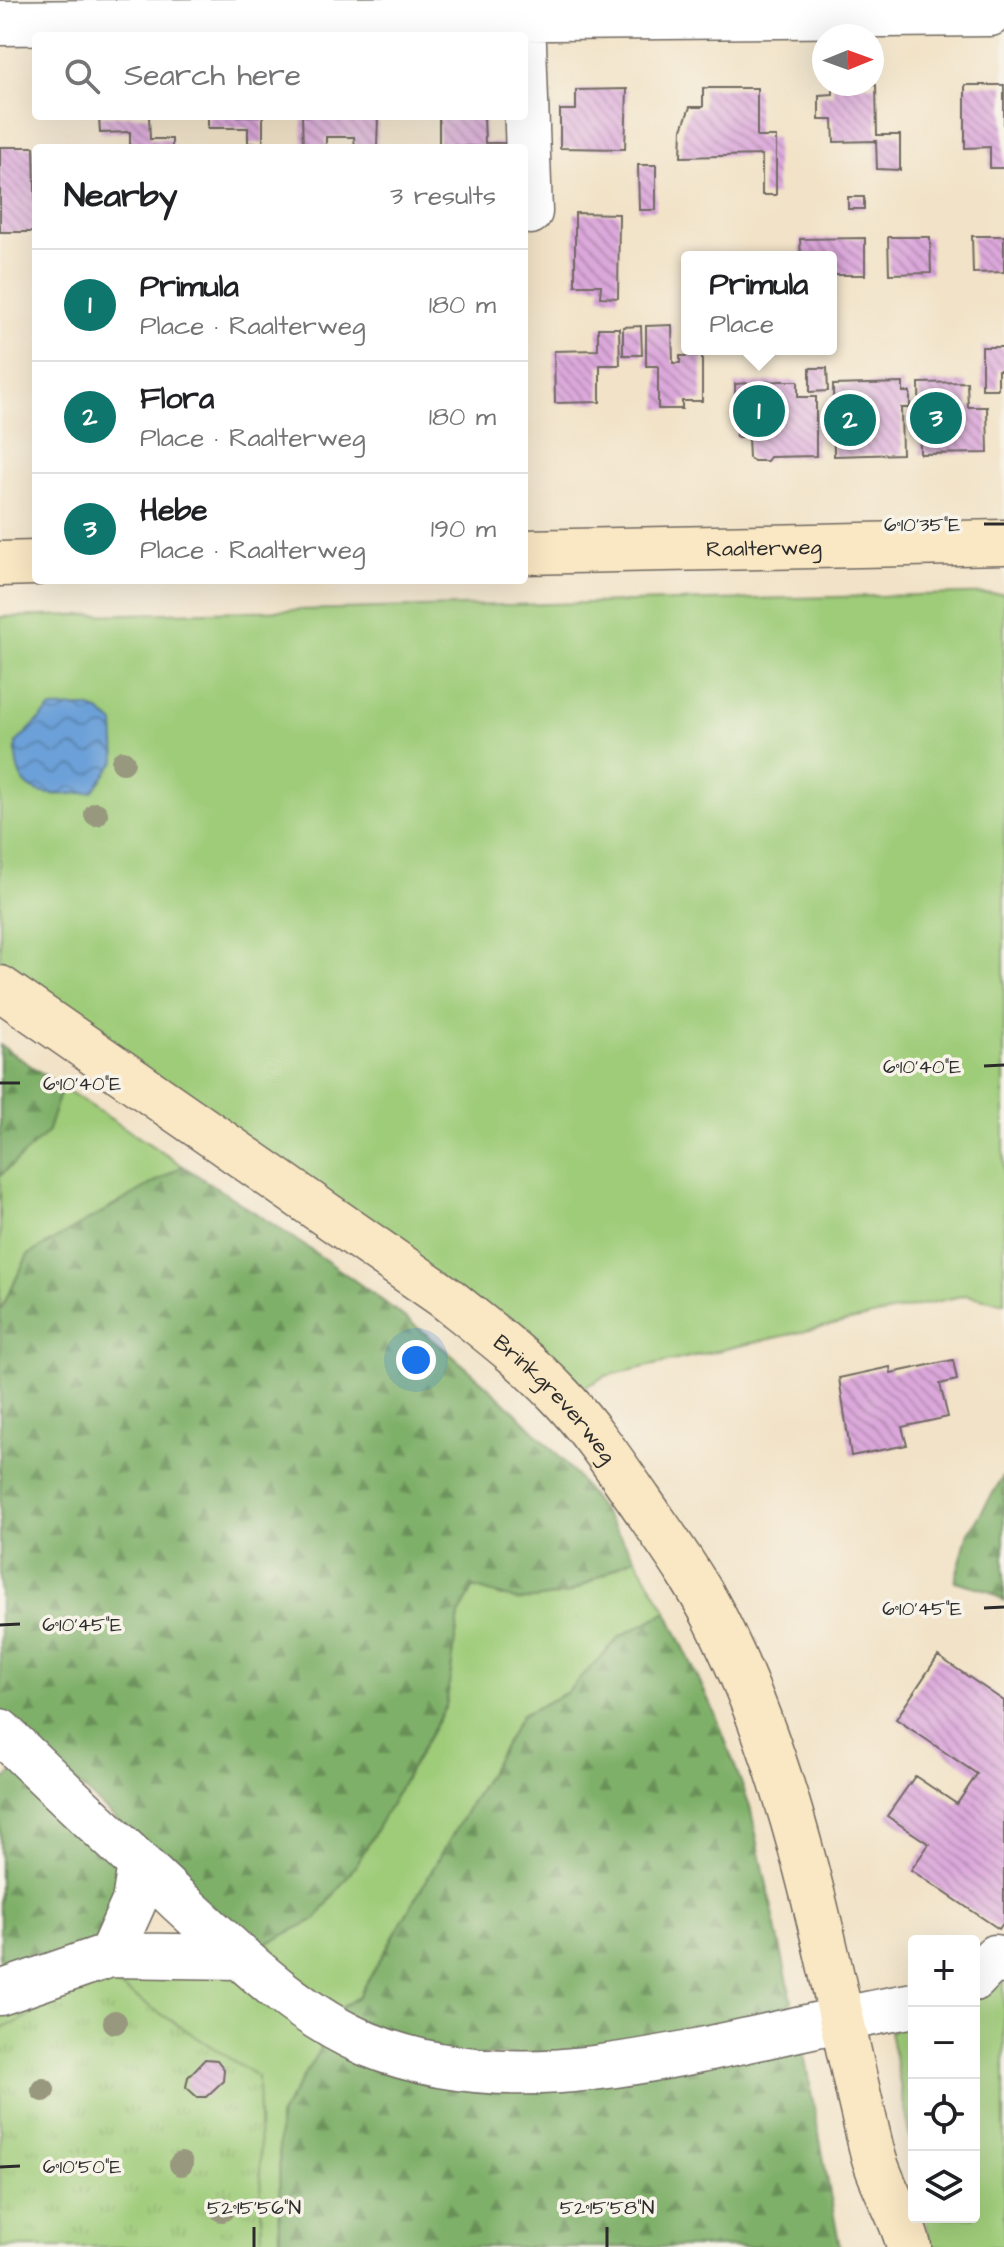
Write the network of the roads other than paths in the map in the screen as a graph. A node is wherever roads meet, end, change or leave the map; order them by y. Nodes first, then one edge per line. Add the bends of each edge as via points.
1 (1002, 0) edge
2 (0, 23) edge
3 (524, 24) edge
4 (527, 120) edge
5 (528, 144) edge
6 (528, 149) edge
7 (530, 212) dead end
8 (1004, 542) edge
9 (528, 552) edge
10 (32, 563) edge
11 (0, 564) edge
12 (0, 988) edge
13 (0, 1731) edge
14 (140, 1864) junction
15 (110, 1955) junction
16 (240, 1957) junction
17 (1004, 1962) edge
18 (980, 1973) edge
19 (2, 1990) edge
20 (908, 2006) edge
21 (842, 2018) junction
22 (873, 2156) junction
23 (878, 2247) edge
24 (909, 2247) edge

1 - 3 street via 990,14
2 - 3 street
4 - 5 street
6 - 7 street
8 - 9 street, Raalterweg
10 - 11 street
12 - 21 street, Brinkgreverweg via 445,1297 560,1396 682,1562 743,1680 805,1864
13 - 14 street
14 - 15 street via 134,1902
14 - 16 street
15 - 16 street
15 - 19 street
16 - 21 street via 326,2023 414,2060 462,2069 593,2068
17 - 18 street via 995,1957
20 - 21 street
21 - 22 street, Brinkgreverweg
22 - 23 street, Brinkgreverweg
22 - 24 street, Brinkgreverweg

